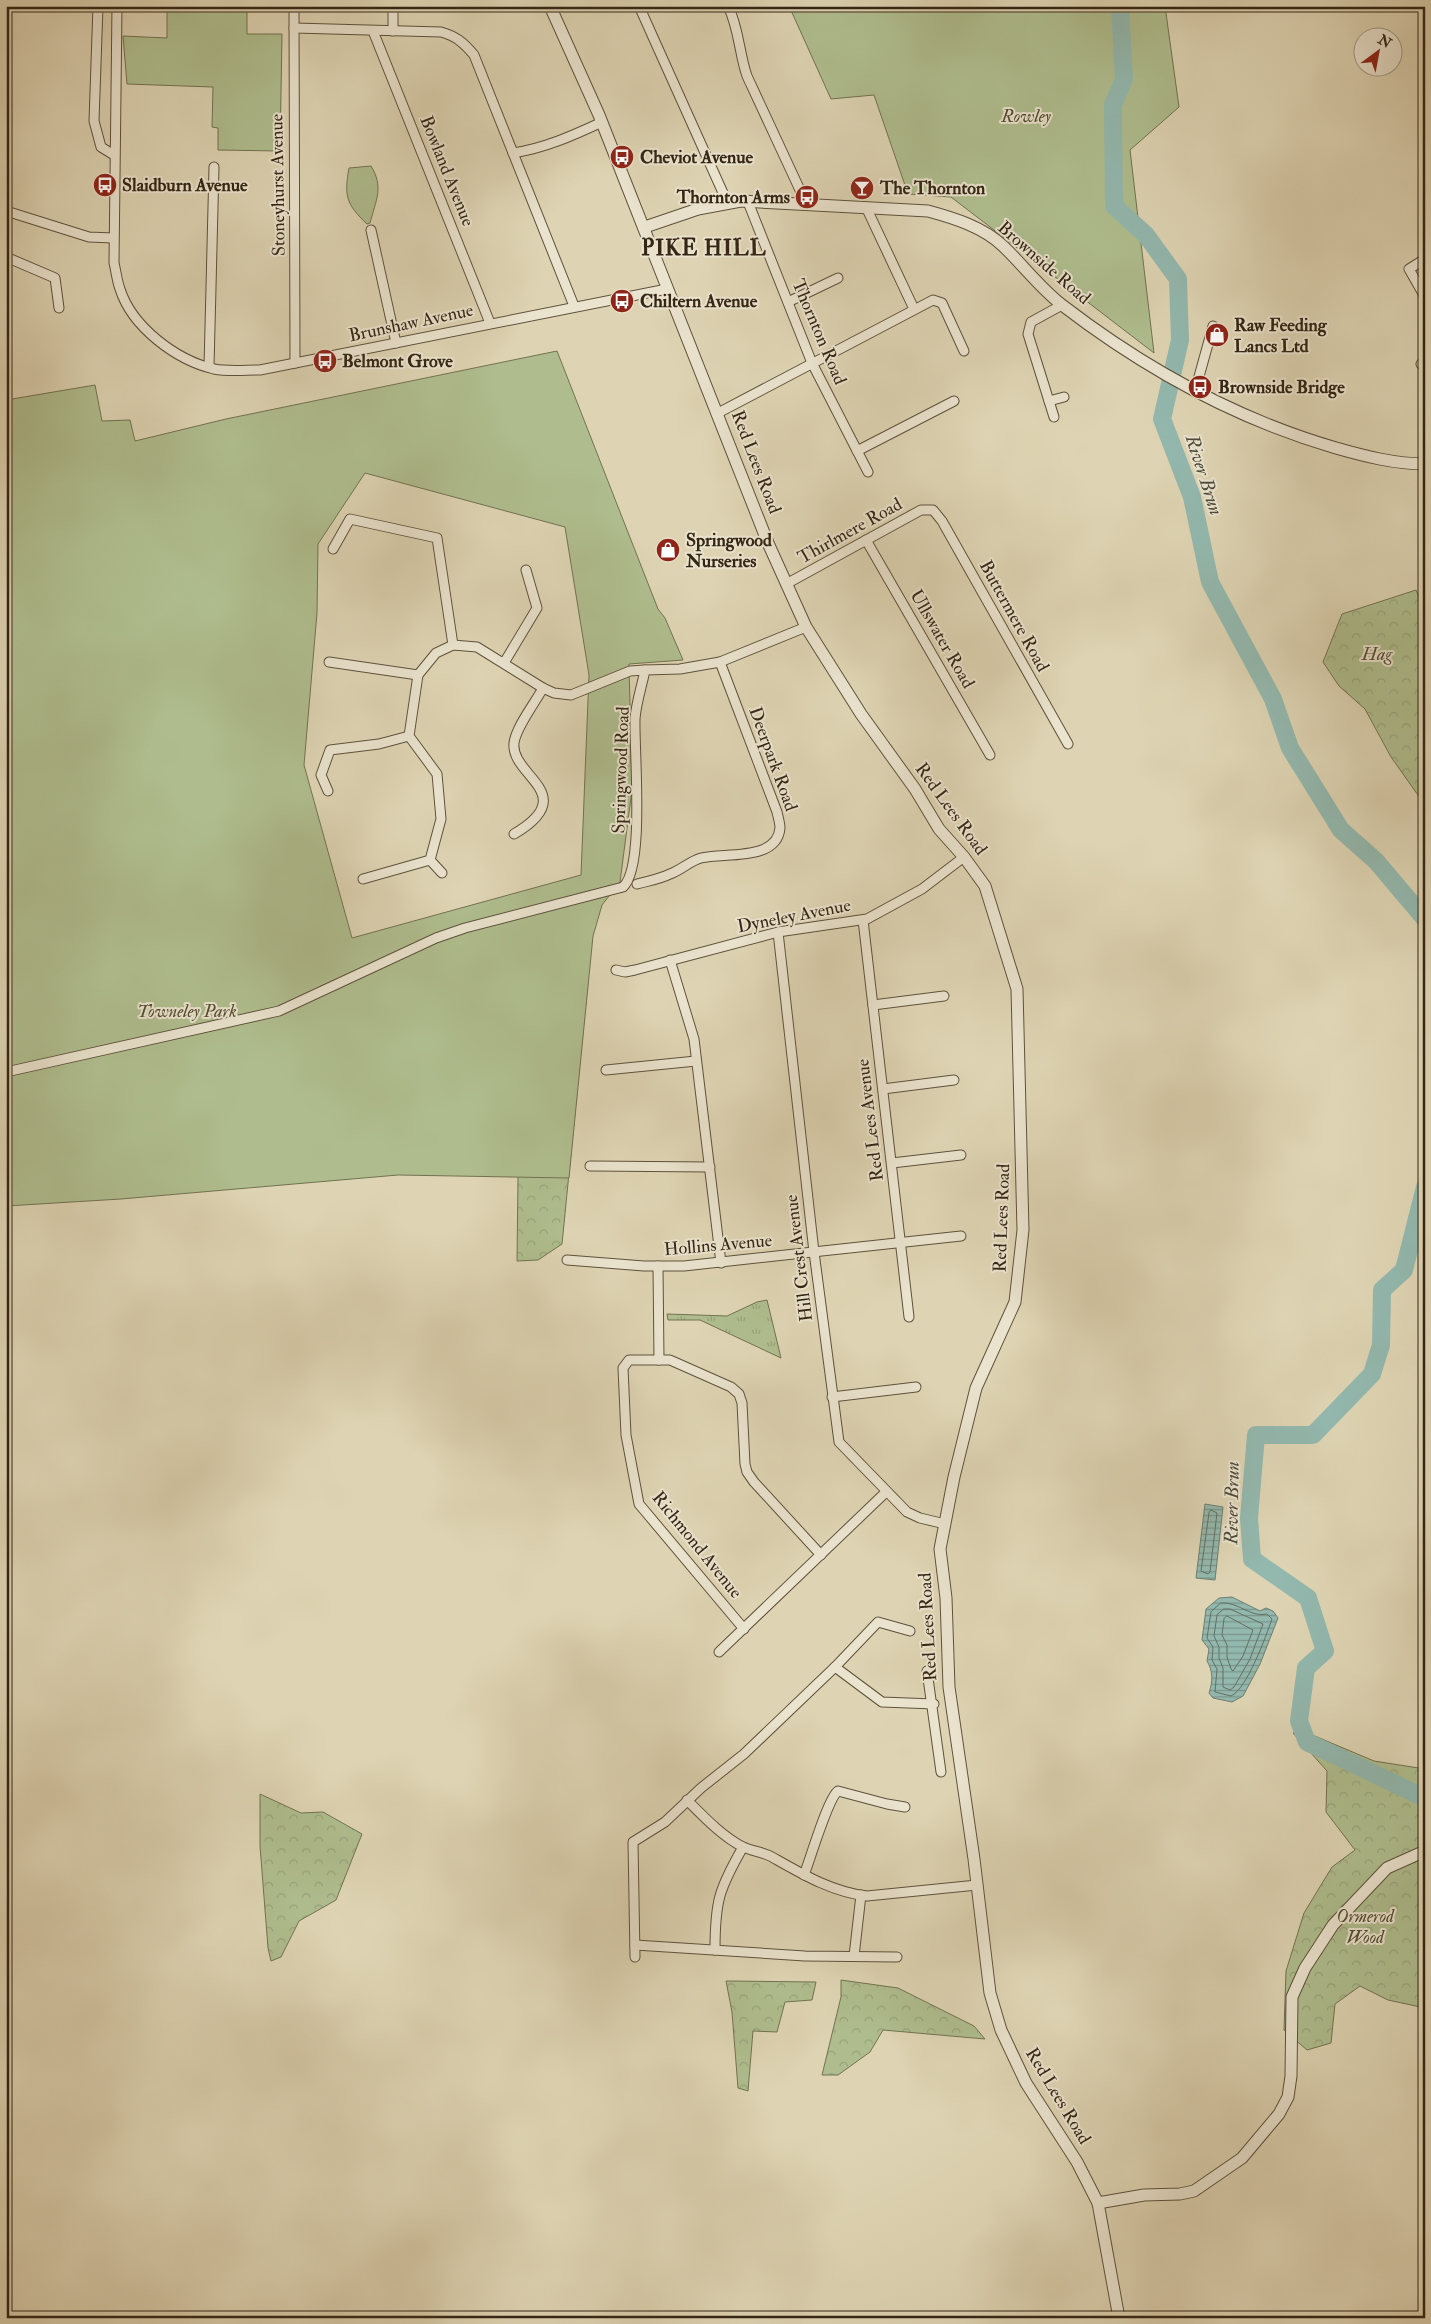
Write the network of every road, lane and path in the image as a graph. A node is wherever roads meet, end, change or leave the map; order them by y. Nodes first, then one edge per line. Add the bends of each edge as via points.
1 (98, 6) edge
2 (117, 6) edge
3 (294, 6) edge
4 (393, 6) edge
5 (550, 6) edge
6 (639, 6) edge
7 (728, 6) edge
8 (294, 28) junction
9 (373, 31) junction
10 (393, 31) junction
11 (602, 122) junction
12 (513, 153) junction
13 (114, 155) junction
14 (214, 167) dead end
15 (748, 202) junction
16 (806, 203) junction
17 (728, 204) junction
18 (866, 207) junction
19 (6, 211) edge
20 (644, 227) junction
21 (371, 230) dead end
22 (113, 238) junction
23 (6, 257) edge
24 (1425, 259) edge
25 (838, 278) dead end
26 (666, 289) junction
27 (1425, 297) edge
28 (788, 302) junction
29 (1062, 305) junction
30 (574, 306) junction
31 (59, 308) dead end
32 (914, 309) junction
33 (490, 323) junction
34 (1213, 326) dead end
35 (396, 343) junction
36 (964, 351) dead end
37 (295, 363) junction
38 (812, 363) junction
39 (209, 367) junction
40 (1196, 391) junction
41 (1064, 397) dead end
42 (954, 401) dead end
43 (1049, 401) junction
44 (718, 413) junction
45 (1054, 417) dead end
46 (857, 451) junction
47 (1425, 464) edge
48 (868, 472) dead end
49 (927, 508) joint
50 (866, 540) junction
51 (333, 549) dead end
52 (526, 570) dead end
53 (788, 583) junction
54 (806, 627) junction
55 (453, 645) junction
56 (329, 662) dead end
57 (720, 662) junction
58 (504, 663) junction
59 (645, 670) junction
60 (418, 675) junction
61 (543, 688) junction
62 (409, 736) junction
63 (1068, 744) dead end
64 (990, 755) dead end
65 (328, 791) dead end
66 (514, 834) dead end
67 (964, 857) junction
68 (430, 860) junction
69 (442, 873) dead end
70 (363, 879) dead end
71 (637, 884) dead end
72 (863, 920) junction
73 (778, 932) junction
74 (670, 960) junction
75 (616, 970) dead end
76 (944, 996) dead end
77 (873, 1005) junction
78 (696, 1061) junction
79 (606, 1070) dead end
80 (6, 1072) edge
81 (954, 1080) dead end
82 (883, 1089) junction
83 (961, 1155) dead end
84 (892, 1163) junction
85 (590, 1166) dead end
86 (710, 1167) junction
87 (962, 1236) dead end
88 (902, 1242) junction
89 (814, 1252) junction
90 (567, 1260) dead end
91 (721, 1262) junction
92 (658, 1266) junction
93 (909, 1317) dead end
94 (659, 1360) junction
95 (916, 1387) dead end
96 (832, 1397) junction
97 (886, 1492) junction
98 (945, 1524) junction
99 (820, 1555) junction
100 (744, 1628) junction
101 (910, 1631) dead end
102 (719, 1652) dead end
103 (835, 1667) junction
104 (927, 1671) dead end
105 (933, 1704) junction
106 (941, 1772) dead end
107 (687, 1800) junction
108 (905, 1807) dead end
109 (743, 1847) junction
110 (1425, 1852) edge
111 (804, 1875) junction
112 (977, 1885) junction
113 (861, 1895) junction
114 (635, 1945) junction
115 (715, 1950) junction
116 (854, 1956) junction
117 (635, 1957) dead end
118 (897, 1957) dead end
119 (1098, 2203) junction
120 (1119, 2318) edge

1 - 13 street via 94,121 101,147
2 - 13 street, Brunshaw Avenue
3 - 8 street, Stoneyhurst Avenue
4 - 10 street
5 - 11 street, Red Lees Road
6 - 17 street
7 - 16 street via 735,20 739,54 746,76
8 - 9 street
8 - 37 street, Stoneyhurst Avenue
9 - 10 street
9 - 33 street, Bowland Avenue
10 - 12 street via 441,32 455,36 464,44 474,55
11 - 12 street via 568,138
11 - 20 street, Red Lees Road
12 - 30 street
13 - 22 street, Brunshaw Avenue
14 - 39 street
15 - 16 street, Brownside Road
15 - 17 street, Brownside Road
15 - 28 street, Thornton Road
16 - 18 street, Brownside Road
17 - 20 street, Brownside Road via 698,209
18 - 29 street, Brownside Road via 928,211 976,228 1001,244
18 - 32 street
19 - 22 street via 89,237
20 - 26 street, Red Lees Road
21 - 35 street
22 - 39 street, Brunshaw Avenue via 120,289 131,311 158,340 183,357
23 - 31 street via 56,278
24 - 27 street via 1409,269
25 - 28 street
26 - 30 street, Brunshaw Avenue
26 - 44 street, Red Lees Road
28 - 38 street, Thornton Road
29 - 40 street, Brownside Road via 1158,370
29 - 43 street via 1031,322 1028,334
30 - 33 street, Brunshaw Avenue
32 - 36 street via 933,300 942,303
32 - 38 street
33 - 35 street, Brunshaw Avenue
34 - 40 street
35 - 37 street, Brunshaw Avenue
37 - 39 street, Brunshaw Avenue via 260,370 230,371
38 - 44 street
38 - 46 street, Thornton Road
40 - 47 street, Brownside Road via 1296,437 1378,459
41 - 43 street
42 - 46 street
43 - 45 street
44 - 53 street, Red Lees Road via 768,543
46 - 48 street, Thornton Road
49 - 50 street, Thirlmere Road
49 - 63 street, Buttermere Road via 942,521
50 - 53 street, Thirlmere Road
50 - 64 street, Ullswater Road
51 - 55 street via 350,518 436,538
52 - 58 street via 537,608
53 - 54 street, Red Lees Road
54 - 57 street
54 - 67 street, Red Lees Road via 860,714 939,829
55 - 58 street via 477,648
55 - 60 street via 436,653
56 - 60 street
57 - 59 street via 680,669
57 - 71 street, Deerpark Road via 777,812 780,828 775,840 764,849 743,855 699,858 670,874
58 - 61 street
59 - 61 street via 630,671 571,695
59 - 80 street, Springwood Road via 635,718 636,832 630,872 623,887 436,938 279,1011
60 - 62 street
61 - 66 street via 514,744 514,754 541,789 542,806 532,823
62 - 65 street via 379,744 330,750 321,775
62 - 68 street via 437,774 441,819
67 - 72 street, Dyneley Avenue via 922,889
67 - 98 street, Red Lees Road via 985,886 1017,989 1023,1230 1016,1302 976,1388
68 - 69 street
68 - 70 street
72 - 73 street, Dyneley Avenue
72 - 77 street, Red Lees Avenue
73 - 74 street, Dyneley Avenue
73 - 89 street, Hill Crest Avenue
74 - 75 street, Dyneley Avenue via 625,972
74 - 78 street via 694,1039
76 - 77 street
77 - 82 street, Red Lees Avenue
78 - 79 street
78 - 86 street
81 - 82 street
82 - 84 street, Red Lees Avenue
83 - 84 street
84 - 88 street, Red Lees Avenue
85 - 86 street
86 - 91 street
87 - 88 street, Hollins Avenue
88 - 89 street, Hollins Avenue
88 - 93 street, Red Lees Avenue
89 - 91 street, Hollins Avenue
89 - 96 street, Hill Crest Avenue
90 - 92 street, Hollins Avenue
91 - 92 street, Hollins Avenue
92 - 94 street
94 - 99 street, Richmond Avenue via 670,1360 723,1383 739,1394 747,1472
94 - 100 street, Richmond Avenue via 636,1358 629,1360 623,1368 626,1435 639,1504
95 - 96 street
96 - 97 street, Hill Crest Avenue via 839,1442
97 - 98 street, Hill Crest Avenue via 907,1512
97 - 99 street
98 - 112 street, Red Lees Road via 940,1549 946,1598 949,1687
99 - 100 street
100 - 102 street
101 - 103 street via 878,1622
103 - 105 street via 882,1702
103 - 107 street via 744,1754
104 - 105 street
105 - 106 street
107 - 109 street
107 - 114 street via 665,1822 633,1842
108 - 111 street via 838,1791 835,1793
109 - 111 street via 766,1854
109 - 115 street via 718,1897
110 - 119 street via 1387,1868 1334,1925 1305,1968 1292,1997 1288,2097 1279,2114 1242,2158 1194,2191
111 - 113 street via 821,1884
112 - 113 street
112 - 119 street, Red Lees Road via 990,1993 1001,2030 1026,2083 1077,2162
113 - 116 street
114 - 115 street
114 - 117 street
115 - 116 street
116 - 118 street
119 - 120 street, Red Lees Road

